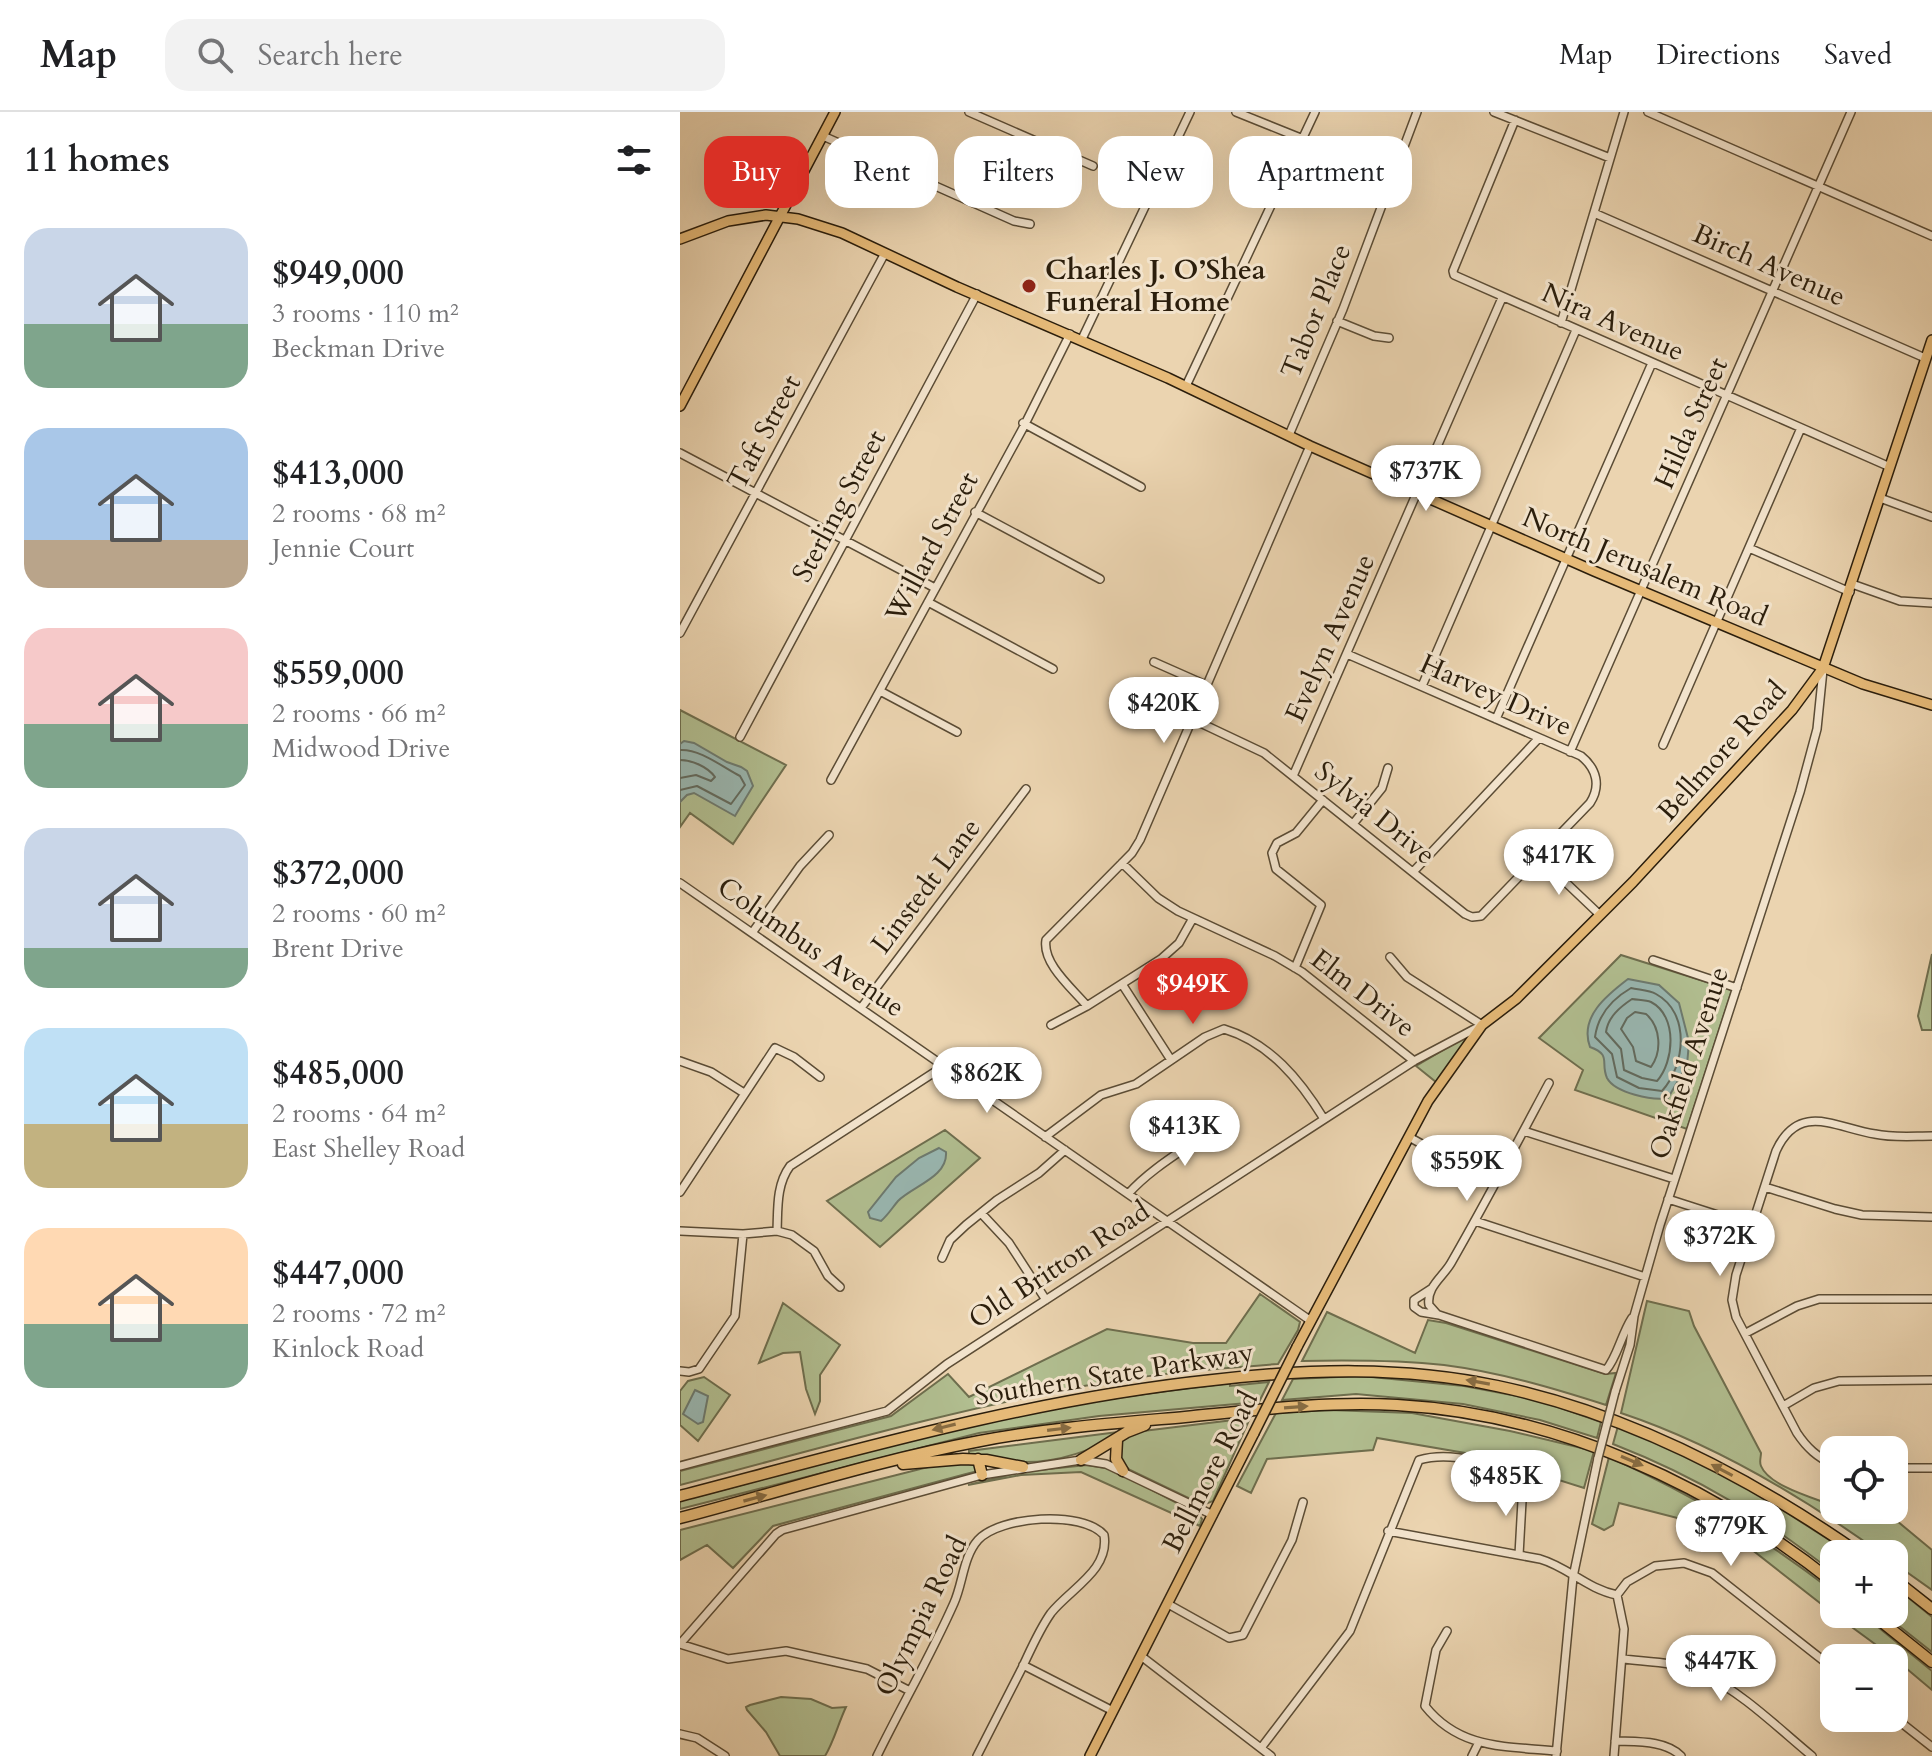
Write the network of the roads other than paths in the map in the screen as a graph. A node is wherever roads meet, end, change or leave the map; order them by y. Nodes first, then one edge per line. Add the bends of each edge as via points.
1 (835, 112) edge
2 (969, 112) edge
3 (1190, 112) edge
4 (1236, 112) edge
5 (1315, 112) edge
6 (1417, 112) edge
7 (1494, 112) edge
8 (1624, 112) edge
9 (1648, 112) edge
10 (1851, 112) edge
11 (1515, 120) junction
12 (823, 136) junction
13 (1296, 136) edge
14 (1304, 136) edge
15 (1610, 158) junction
16 (1093, 166) dead end
17 (1818, 186) junction
18 (1270, 208) edge
19 (1594, 213) junction
20 (782, 216) junction
21 (1030, 224) dead end
22 (1932, 236) edge
23 (680, 239) edge
24 (885, 253) junction
25 (1773, 291) junction
26 (977, 294) junction
27 (1502, 298) junction
28 (1337, 321) junction
29 (1561, 323) junction
30 (1576, 330) junction
31 (1070, 334) junction
32 (1389, 338) dead end
33 (1082, 339) junction
34 (1932, 340) edge
35 (1925, 358) junction
36 (1652, 363) junction
37 (1186, 386) junction
38 (1727, 396) junction
39 (680, 406) edge
40 (1023, 423) junction
41 (1801, 428) junction
42 (1289, 435) junction
43 (1310, 446) junction
44 (680, 453) edge
45 (1890, 467) junction
46 (1141, 487) dead end
47 (1417, 491) junction
48 (757, 492) junction
49 (1880, 498) junction
50 (975, 512) junction
51 (1932, 517) edge
52 (1492, 525) junction
53 (846, 539) junction
54 (1749, 548) junction
55 (1566, 558) junction
56 (1100, 579) dead end
57 (935, 588) junction
58 (1851, 588) junction
59 (1642, 590) junction
60 (928, 602) junction
61 (1932, 603) edge
62 (1717, 622) junction
63 (680, 633) edge
64 (1347, 654) junction
65 (1154, 662) dead end
66 (1823, 668) junction
67 (1053, 669) dead end
68 (1206, 685) junction
69 (1422, 686) junction
70 (880, 691) junction
71 (1932, 705) edge
72 (1192, 719) junction
73 (1496, 719) junction
74 (957, 732) dead end
75 (740, 737) dead end
76 (1538, 739) junction
77 (1663, 745) dead end
78 (1570, 752) junction
79 (1388, 768) dead end
80 (1293, 776) junction
81 (831, 780) dead end
82 (1026, 789) dead end
83 (1323, 800) junction
84 (1353, 824) junction
85 (829, 835) dead end
86 (1539, 857) junction
87 (1122, 863) junction
88 (1413, 872) junction
89 (680, 883) edge
90 (1600, 915) junction
91 (1193, 918) junction
92 (752, 933) junction
93 (1390, 957) dead end
94 (1653, 960) dead end
95 (1295, 968) junction
96 (1122, 984) junction
97 (1737, 988) junction
98 (1087, 1006) junction
99 (861, 1008) junction
100 (1051, 1025) dead end
101 (1482, 1025) junction
102 (1171, 1060) junction
103 (680, 1061) edge
104 (1414, 1061) junction
105 (944, 1066) junction
106 (820, 1077) dead end
107 (1549, 1083) dead end
108 (744, 1093) junction
109 (1324, 1119) junction
110 (1223, 1121) dead end
111 (1524, 1131) junction
112 (1932, 1136) edge
113 (1045, 1137) junction
114 (1409, 1137) junction
115 (1065, 1150) junction
116 (1674, 1179) junction
117 (1494, 1184) junction
118 (1765, 1187) junction
119 (680, 1192) edge
120 (1128, 1194) junction
121 (1668, 1199) junction
122 (981, 1213) junction
123 (1932, 1217) edge
124 (1475, 1221) junction
125 (1168, 1222) junction
126 (1752, 1226) junction
127 (680, 1231) edge
128 (777, 1231) junction
129 (743, 1234) junction
130 (942, 1258) dead end
131 (1645, 1277) junction
132 (840, 1287) dead end
133 (1431, 1289) junction
134 (1932, 1299) edge
135 (1046, 1300) junction
136 (1439, 1315) junction
137 (1634, 1316) junction
138 (1311, 1321) junction
139 (1746, 1333) junction
140 (680, 1371) edge
141 (1932, 1380) edge
142 (1783, 1406) junction
143 (1169, 1418) junction
144 (1117, 1440) junction
145 (1820, 1458) edge
146 (978, 1459) junction
147 (1081, 1460) junction
148 (680, 1466) edge
149 (873, 1467) junction
150 (1023, 1467) junction
151 (1908, 1468) edge
152 (1932, 1468) edge
153 (1123, 1471) junction
154 (982, 1475) junction
155 (680, 1496) edge
156 (1303, 1502) dead end
157 (1213, 1515) junction
158 (680, 1518) edge
159 (1388, 1531) junction
160 (1838, 1540) edge
161 (1519, 1555) junction
162 (1820, 1573) edge
163 (1573, 1577) junction
164 (1908, 1590) edge
165 (1617, 1595) junction
166 (1168, 1604) junction
167 (1932, 1609) edge
168 (1890, 1628) edge
169 (1447, 1631) dead end
170 (680, 1644) edge
171 (1141, 1656) junction
172 (1820, 1658) edge
173 (1623, 1659) junction
174 (1932, 1662) edge
175 (1023, 1665) junction
176 (910, 1691) junction
177 (1113, 1711) junction
178 (1908, 1728) edge
179 (680, 1734) edge
180 (1615, 1741) junction
181 (1478, 1744) junction
182 (1932, 1747) edge
183 (1261, 1748) junction
184 (1557, 1754) edge
185 (725, 1756) edge
186 (877, 1756) edge
187 (977, 1756) edge
188 (1090, 1756) edge
189 (1271, 1756) edge
190 (1472, 1756) edge
191 (1614, 1756) edge
192 (1681, 1756) edge
193 (1812, 1756) edge

1 - 12 main road
2 - 16 street
3 - 33 street
4 - 13 street
5 - 14 street
6 - 28 street, Tabor Place
7 - 11 street
8 - 15 street
9 - 17 street
10 - 17 street, Hilda Street
11 - 15 street
11 - 27 street, Nira Avenue via 1453,273
12 - 20 main road
12 - 21 street
15 - 19 street
17 - 22 street
17 - 25 street, Hilda Street
18 - 37 street
19 - 25 street, Birch Avenue
19 - 29 street
20 - 23 main road, North Jerusalem Road via 734,219
20 - 24 main road, North Jerusalem Road via 842,233
20 - 39 main road
24 - 26 main road, North Jerusalem Road
24 - 48 street, Taft Street
25 - 35 street, Birch Avenue
25 - 38 street, Hilda Street
26 - 31 main road, North Jerusalem Road
26 - 53 street, Sterling Street
27 - 29 street, Nira Avenue
27 - 47 street, Evelyn Avenue
28 - 32 street
28 - 42 street, Tabor Place
29 - 30 street, Nira Avenue
30 - 36 street, Nira Avenue
30 - 52 street
31 - 33 main road, North Jerusalem Road
31 - 40 street, Willard Street
33 - 37 main road, North Jerusalem Road
34 - 35 main road, Bellmore Road
35 - 45 main road, Bellmore Road
36 - 38 street, Nira Avenue
36 - 55 street
37 - 42 main road, North Jerusalem Road
38 - 41 street, Nira Avenue
38 - 59 street, Hilda Street
40 - 46 street
40 - 50 street, Willard Street
41 - 45 street, Nira Avenue
41 - 54 street
42 - 43 main road, North Jerusalem Road
43 - 47 main road, North Jerusalem Road
43 - 68 street
44 - 48 street
45 - 49 main road, Bellmore Road
47 - 52 main road, North Jerusalem Road
47 - 64 street, Evelyn Avenue
48 - 53 street
48 - 63 street, Taft Street
49 - 51 street
49 - 58 main road, Bellmore Road
50 - 56 street
50 - 57 street, Willard Street
52 - 55 main road, North Jerusalem Road
52 - 69 street
53 - 57 street
53 - 75 street, Sterling Street
54 - 58 street
54 - 62 street
55 - 59 main road, North Jerusalem Road
55 - 73 street
57 - 60 street, Willard Street
58 - 61 street
58 - 66 main road, Bellmore Road
59 - 62 main road, North Jerusalem Road
59 - 78 street, Hilda Street
60 - 67 street
60 - 70 street, Willard Street
62 - 66 main road, North Jerusalem Road
62 - 77 street
64 - 69 street, Harvey Drive
64 - 80 street, Evelyn Avenue
65 - 68 street
66 - 71 main road, North Jerusalem Road
66 - 90 main road, Bellmore Road via 1792,710
66 - 97 street, Oakfield Avenue via 1817,729 1804,780
68 - 72 street
69 - 73 street, Harvey Drive
70 - 74 street
70 - 81 street, Willard Street
72 - 80 street, Sylvia Drive via 1253,746
72 - 87 street via 1140,840
73 - 76 street, Harvey Drive
76 - 78 street, Harvey Drive
76 - 88 street
78 - 86 street, Harvey Drive via 1589,762 1596,790
79 - 84 street via 1382,788
80 - 83 street, Sylvia Drive
82 - 99 street, Linstedt Lane
83 - 84 street, Sylvia Drive
83 - 95 street via 1272,853 1276,869 1321,905
84 - 88 street, Sylvia Drive
85 - 92 street
86 - 88 street, Sylvia Drive via 1486,913 1475,917
86 - 90 street
87 - 91 street, Elm Drive via 1158,898
87 - 98 street via 1046,940 1049,958
89 - 92 street, Columbus Avenue
90 - 101 main road, Bellmore Road via 1516,999
91 - 95 street, Elm Drive
91 - 96 street via 1173,950
92 - 99 street, Columbus Avenue
93 - 101 street via 1407,977
94 - 97 street
95 - 104 street, Elm Drive
96 - 98 street
96 - 102 street
97 - 116 street, Oakfield Avenue
98 - 100 street
99 - 105 street, Columbus Avenue
101 - 104 street, Old Britton Road
101 - 114 main road, Bellmore Road
102 - 109 street via 1215,1032 1234,1032 1291,1071
102 - 113 street via 1136,1084 1101,1095
103 - 108 street via 711,1072
104 - 109 street, Old Britton Road
105 - 113 street, Columbus Avenue
105 - 128 street via 790,1166 779,1190
106 - 108 street via 775,1048
107 - 111 street
108 - 119 street
109 - 125 street, Old Britton Road
110 - 120 street via 1143,1177
111 - 116 street
111 - 117 street
112 - 118 street via 1880,1135 1814,1120 1790,1129 1776,1151
113 - 115 street, Columbus Avenue
114 - 117 street
114 - 138 main road, Bellmore Road
115 - 120 street, Columbus Avenue
115 - 122 street
116 - 121 street, Oakfield Avenue
117 - 124 street
118 - 123 street via 1862,1215
118 - 126 street
120 - 125 street, Columbus Avenue
121 - 126 street
121 - 131 street, Oakfield Avenue
122 - 130 street via 950,1240
122 - 135 street via 1009,1243
124 - 131 street
124 - 133 street
125 - 135 street, Old Britton Road
125 - 138 street, Columbus Avenue
126 - 139 street via 1732,1292 1736,1317
127 - 129 street
128 - 129 street
128 - 132 street via 809,1246
129 - 140 street via 735,1316 699,1369
131 - 137 street, Oakfield Avenue
133 - 136 street via 1429,1305
133 - 136 street via 1416,1297 1414,1307
134 - 139 street via 1810,1301
135 - 148 street, Old Britton Road via 938,1370 891,1410
136 - 137 street via 1606,1370
137 - 163 street, Oakfield Avenue, bridge
138 - 157 main road, Bellmore Road, bridge
139 - 142 street
141 - 142 street via 1839,1381
142 - 145 street via 1806,1446
143 - 144 highway
149 -> 143 highway, Southern State Parkway via 981,1441
143 -> 162 highway, Southern State Parkway via 1361,1404 1450,1410 1520,1424 1629,1460 1702,1494
144 - 147 highway
144 - 153 highway via 1116,1459
146 - 149 highway
146 - 150 highway
146 - 154 highway
147 - 150 street
147 - 153 street
158 -> 149 highway, Southern State Parkway
150 - 154 street
151 - 152 street
153 - 157 street
154 - 170 street via 782,1530
160 -> 155 highway, Southern State Parkway via 1745,1482 1641,1431 1494,1385 1371,1371 1247,1376 1068,1401
156 - 166 street via 1292,1540 1243,1635 1229,1638
157 - 166 main road, Bellmore Road
159 - 161 street
159 - 161 street via 1419,1460 1432,1456 1473,1461 1523,1483
159 - 183 street via 1350,1631
161 - 163 street via 1553,1563
163 - 165 street
163 - 184 street, Oakfield Avenue
164 - 167 highway
165 - 172 street via 1627,1582 1655,1566 1684,1563 1712,1573
165 - 173 street
166 - 171 main road, Bellmore Road
168 - 174 highway
169 - 181 street via 1436,1650 1425,1706 1436,1720
170 - 176 street via 728,1659 786,1651 867,1669
171 - 177 main road, Bellmore Road
171 - 183 street
173 - 180 street
173 - 193 street via 1701,1672
175 - 176 street, Olympia Road via 1051,1614 1091,1575 1105,1548 1102,1531 1075,1520 1050,1518 1005,1526 981,1537
175 - 177 street
175 - 187 street
176 - 186 street, Olympia Road
177 - 188 main road, Bellmore Road
178 - 182 street
179 - 185 street
180 - 191 street
180 - 192 street via 1659,1744
181 - 184 street
181 - 190 street
183 - 189 street

